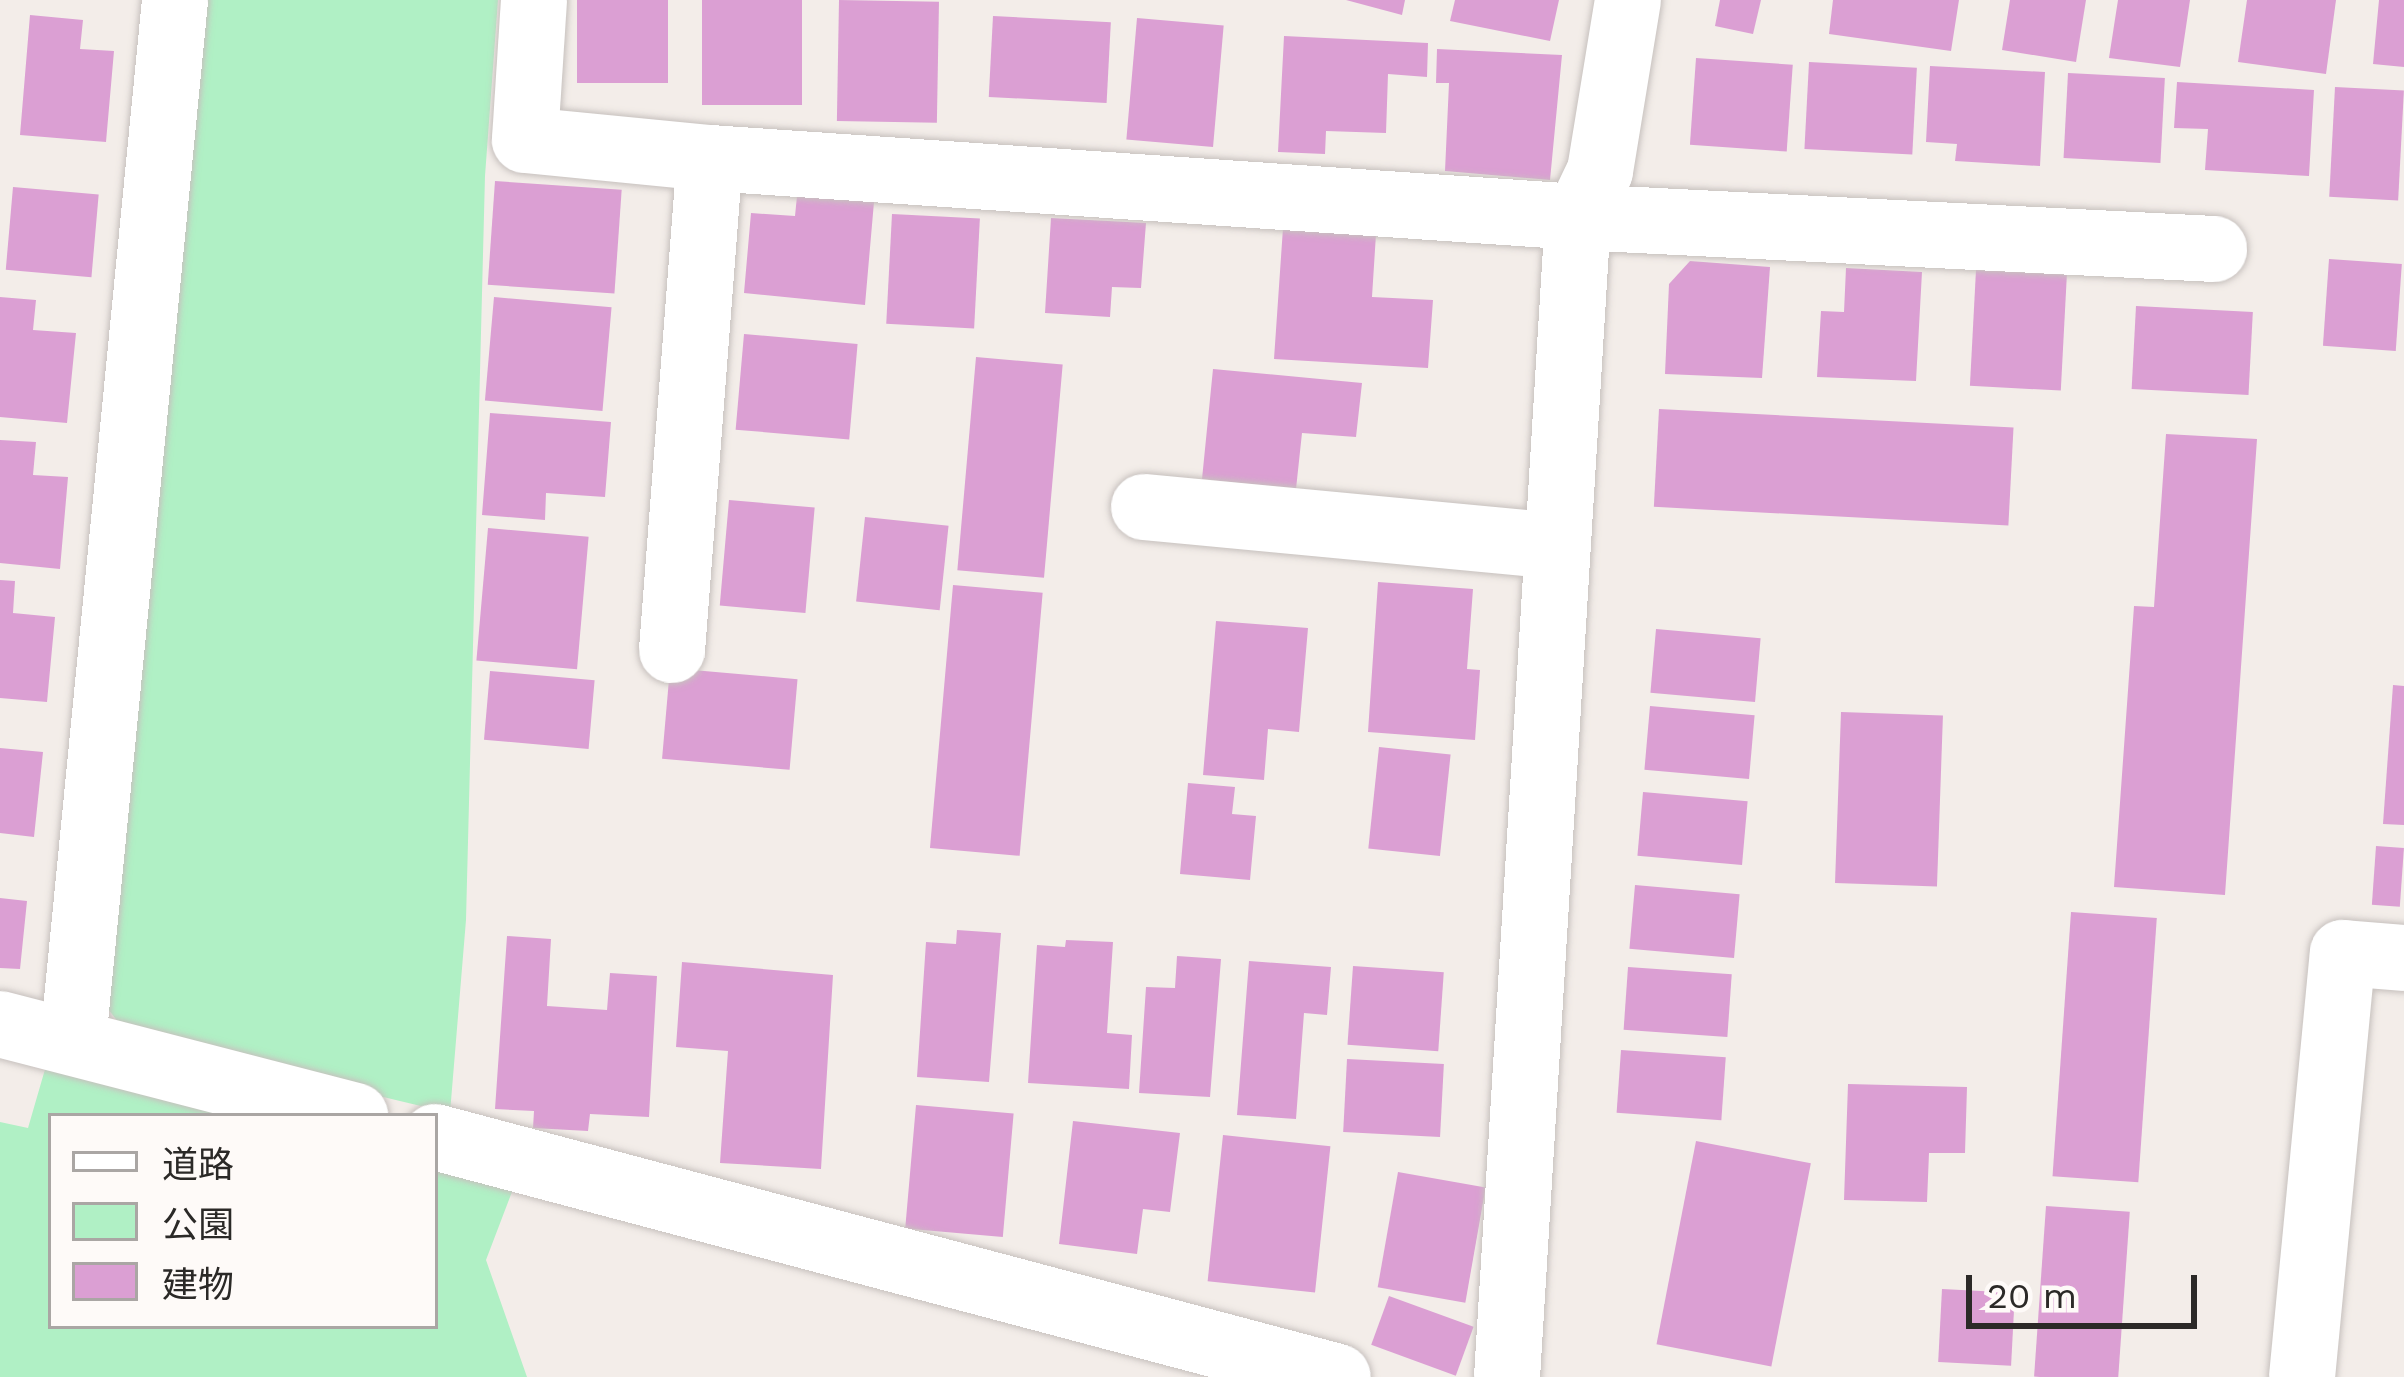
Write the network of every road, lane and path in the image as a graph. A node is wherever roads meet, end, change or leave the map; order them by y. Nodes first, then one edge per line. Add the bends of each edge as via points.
1 (175, 0) edge
2 (534, 0) edge
3 (1628, 0) edge
4 (710, 158) junction
5 (1578, 217) junction
6 (2214, 249) dead end
7 (1144, 507) dead end
8 (1557, 546) junction
9 (672, 650) dead end
10 (2404, 958) edge
11 (0, 1024) edge
12 (73, 1041) junction
13 (344, 1113) edge
14 (438, 1138) edge
15 (1338, 1377) edge
16 (1507, 1377) edge
17 (2302, 1377) edge

1 - 12 street
2 - 4 street via 525,140
3 - 5 street via 1600,171
4 - 5 street
4 - 9 street
5 - 6 street
5 - 8 street
7 - 8 street
8 - 16 street
10 - 17 street via 2343,953
11 - 12 street
12 - 13 street
14 - 15 street

